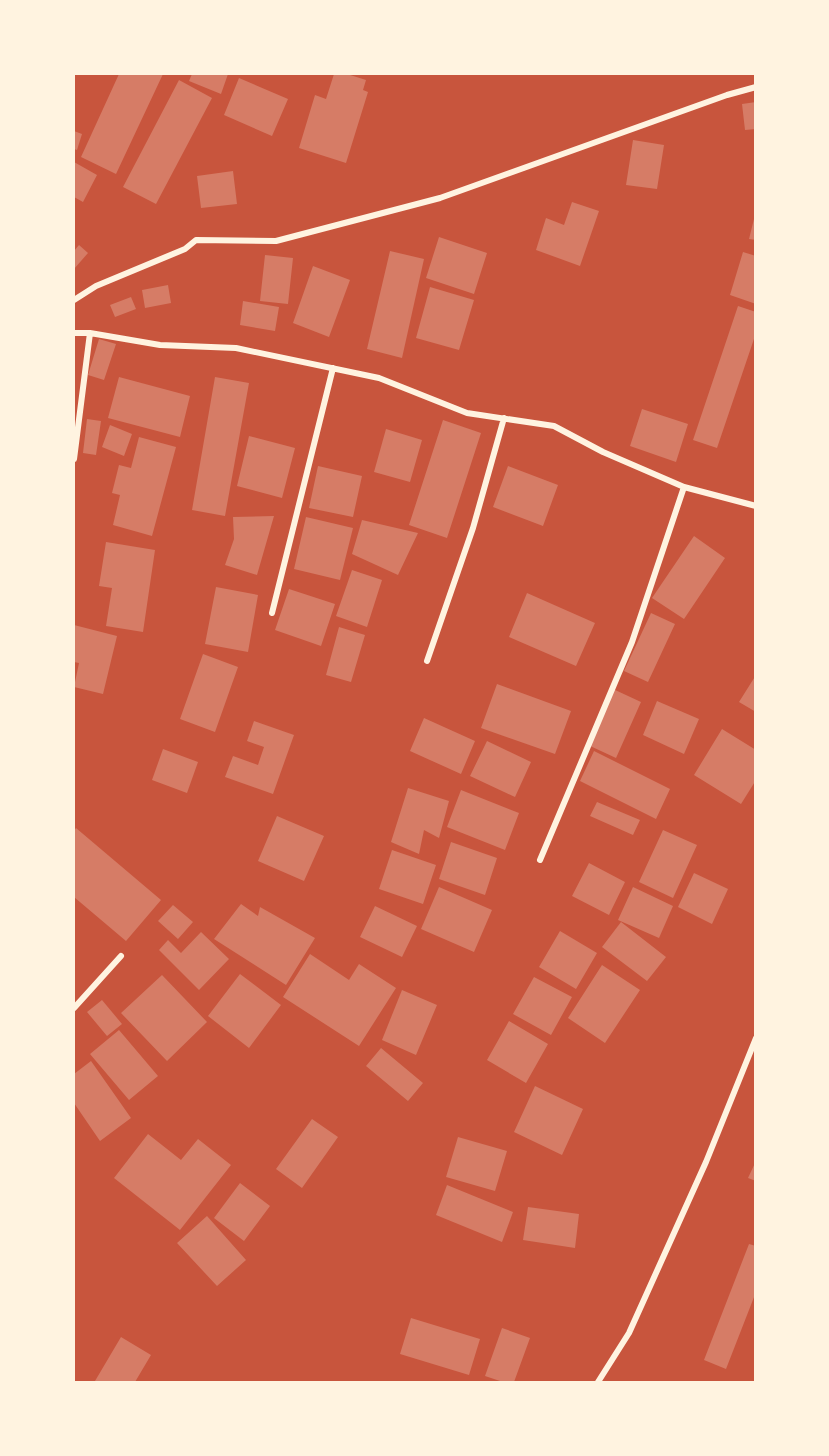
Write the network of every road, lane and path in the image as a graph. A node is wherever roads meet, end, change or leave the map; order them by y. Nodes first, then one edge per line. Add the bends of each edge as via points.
1 (756, 87) edge
2 (74, 300) edge
3 (74, 333) edge
4 (90, 333) junction
5 (333, 368) junction
6 (504, 417) junction
7 (74, 459) edge
8 (684, 487) junction
9 (756, 506) edge
10 (272, 613) dead end
11 (427, 661) dead end
12 (540, 860) dead end
13 (121, 956) dead end
14 (74, 1008) edge
15 (756, 1038) edge
16 (598, 1383) edge

1 - 2 street via 429,201 276,241 196,240 185,249 96,286
3 - 4 street
4 - 5 street via 160,345 236,348
4 - 7 street
5 - 6 street via 379,378 468,413
5 - 10 street
6 - 8 street via 554,426
6 - 11 street via 473,528
8 - 9 street
8 - 12 street via 632,642
13 - 14 street
15 - 16 street via 706,1162 629,1333

